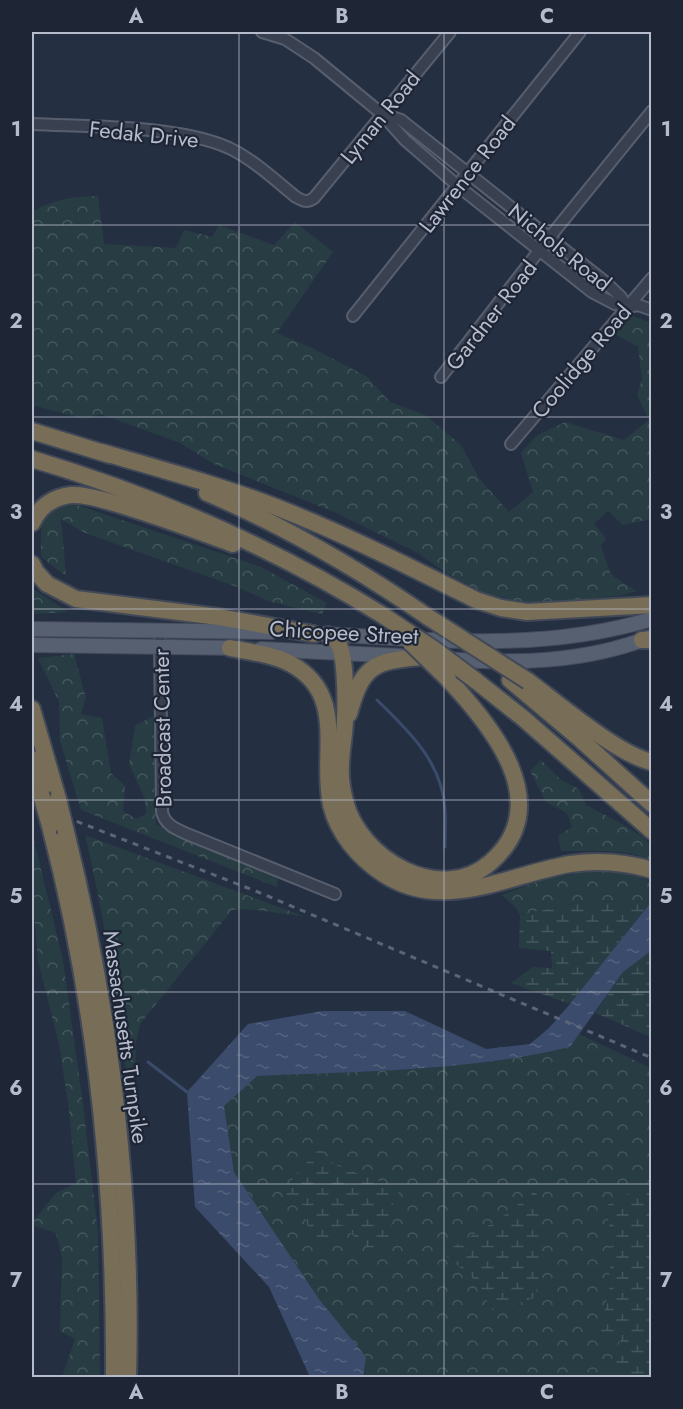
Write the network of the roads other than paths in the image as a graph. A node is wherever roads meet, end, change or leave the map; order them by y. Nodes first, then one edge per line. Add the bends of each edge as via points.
1 (262, 32) edge
2 (447, 32) edge
3 (580, 32) edge
4 (651, 111) edge
5 (382, 114) junction
6 (32, 124) edge
7 (468, 172) junction
8 (458, 186) junction
9 (309, 201) joint
10 (549, 238) junction
11 (541, 251) junction
12 (651, 278) edge
13 (627, 307) junction
14 (651, 310) edge
15 (353, 316) dead end
16 (441, 377) dead end
17 (32, 431) edge
18 (511, 444) dead end
19 (101, 452) junction
20 (32, 459) edge
21 (32, 523) edge
22 (32, 564) edge
23 (311, 573) junction
24 (651, 605) edge
25 (384, 616) junction
26 (428, 617) junction
27 (651, 619) edge
28 (32, 629) edge
29 (160, 630) junction
30 (321, 634) junction
31 (648, 639) edge
32 (32, 645) edge
33 (160, 646) junction
34 (230, 648) junction
35 (341, 652) junction
36 (421, 657) junction
37 (32, 709) edge
38 (344, 732) junction
39 (32, 759) edge
40 (651, 762) edge
41 (651, 804) edge
42 (58, 829) junction
43 (651, 831) edge
44 (651, 870) edge
45 (335, 894) dead end
46 (114, 1377) edge
47 (129, 1377) edge

1 - 5 street via 285,39 314,58
2 - 5 street, Lyman Road
3 - 7 street, Lawrence Road
4 - 10 street, Gardner Road
5 - 7 street, Nichols Road via 402,120
5 - 8 street, Nichols Road via 405,140
5 - 9 street, Lyman Road
6 - 9 street, Fedak Drive via 173,134 210,141 248,159 296,197
7 - 8 street, Lawrence Road
7 - 10 street, Nichols Road
8 - 11 street, Nichols Road
8 - 15 street, Lawrence Road
10 - 11 street, Gardner Road
10 - 13 street, Nichols Road via 604,281
11 - 13 street, Nichols Road via 592,292
11 - 16 street, Gardner Road
12 - 13 street, Coolidge Road
13 - 14 street via 638,305
13 - 18 street, Coolidge Road
17 - 19 highway
19 - 24 highway via 275,507 494,607 545,612
19 - 26 highway via 214,496 288,531
20 - 23 highway via 175,507
21 - 23 highway via 53,500 82,495 138,510
22 - 30 highway via 47,584 76,599
23 - 25 highway
25 - 38 highway, bridge via 477,710 510,765 517,786 518,812 511,836 497,856 479,870 459,877 429,878 397,866 374,850 358,831 345,801 341,765
25 - 43 highway, bridge via 522,717
26 - 40 highway, bridge via 528,681 607,739
26 - 41 highway, bridge via 510,680
27 - 30 main road, Chicopee Street via 585,635 525,641
28 - 29 main road, Chicopee Street
29 - 30 main road, Chicopee Street
29 - 33 street, Broadcast Center
30 - 35 highway via 336,640
31 - 36 main road, Chicopee Street via 604,651 541,660
32 - 33 main road, Chicopee Street
33 - 34 main road, Chicopee Street
33 - 45 street, Broadcast Center via 162,812 166,820 176,830
34 - 35 main road, Chicopee Street
34 - 44 highway via 283,660 315,685 329,719 329,786 337,821 360,855 395,880 426,891 461,891 573,864 604,862
35 - 36 main road, Chicopee Street
35 - 38 highway
36 - 38 highway via 384,662 367,673 357,690
37 - 42 highway, Massachusetts Turnpike, bridge via 57,799
39 - 42 highway, Massachusetts Turnpike, bridge via 41,794
42 - 46 highway, Massachusetts Turnpike via 99,1096 111,1229
42 - 47 highway, Massachusetts Turnpike via 90,944 110,1061 127,1247

